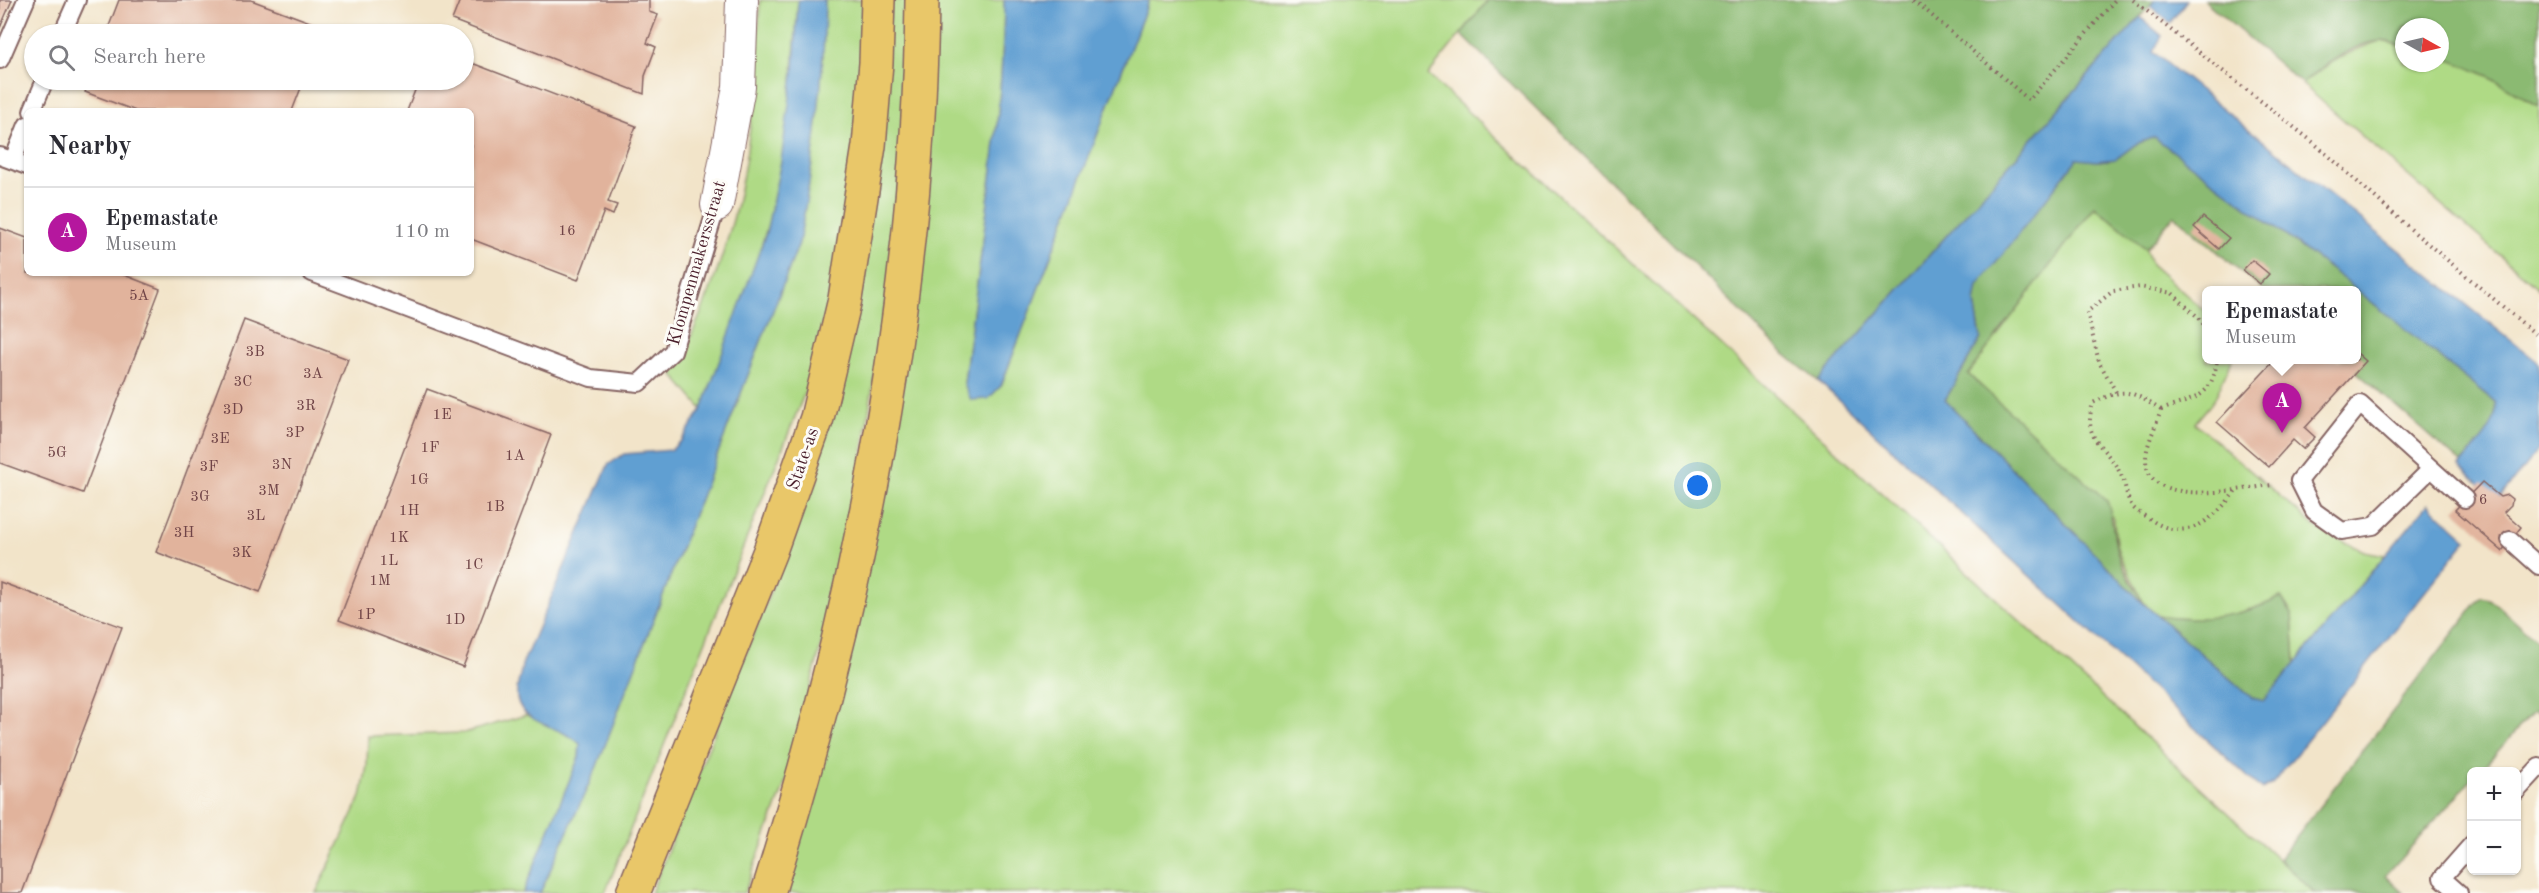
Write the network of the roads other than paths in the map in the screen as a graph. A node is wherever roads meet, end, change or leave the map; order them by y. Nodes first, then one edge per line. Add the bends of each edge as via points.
1 (26, 0) edge
2 (77, 0) edge
3 (742, 0) edge
4 (878, 0) edge
5 (921, 0) edge
6 (66, 24) edge
7 (0, 60) edge
8 (41, 90) edge
9 (33, 108) edge
10 (24, 132) edge
11 (13, 160) edge
12 (717, 205) joint
13 (320, 276) edge
14 (2431, 469) junction
15 (2465, 500) dead end
16 (2510, 540) dead end
17 (2539, 566) edge
18 (2539, 767) edge
19 (2521, 787) edge
20 (2467, 850) edge
21 (633, 893) edge
22 (768, 893) edge
23 (2459, 893) edge

1 - 7 lane
2 - 6 lane
3 - 12 street, Klompenmakersstraat via 739,87
4 - 21 main road, State-as via 866,168 845,298 817,418 770,551
5 - 22 main road via 908,229 886,392 861,537 806,764
8 - 9 lane
10 - 11 lane
12 - 13 lane, Klompenmakersstraat via 673,351 639,383 591,378
14 - 14 lane via 2360,404 2300,481 2314,511 2342,531 2373,526
14 - 15 lane
16 - 17 lane
18 - 19 lane
20 - 23 lane via 2442,878

